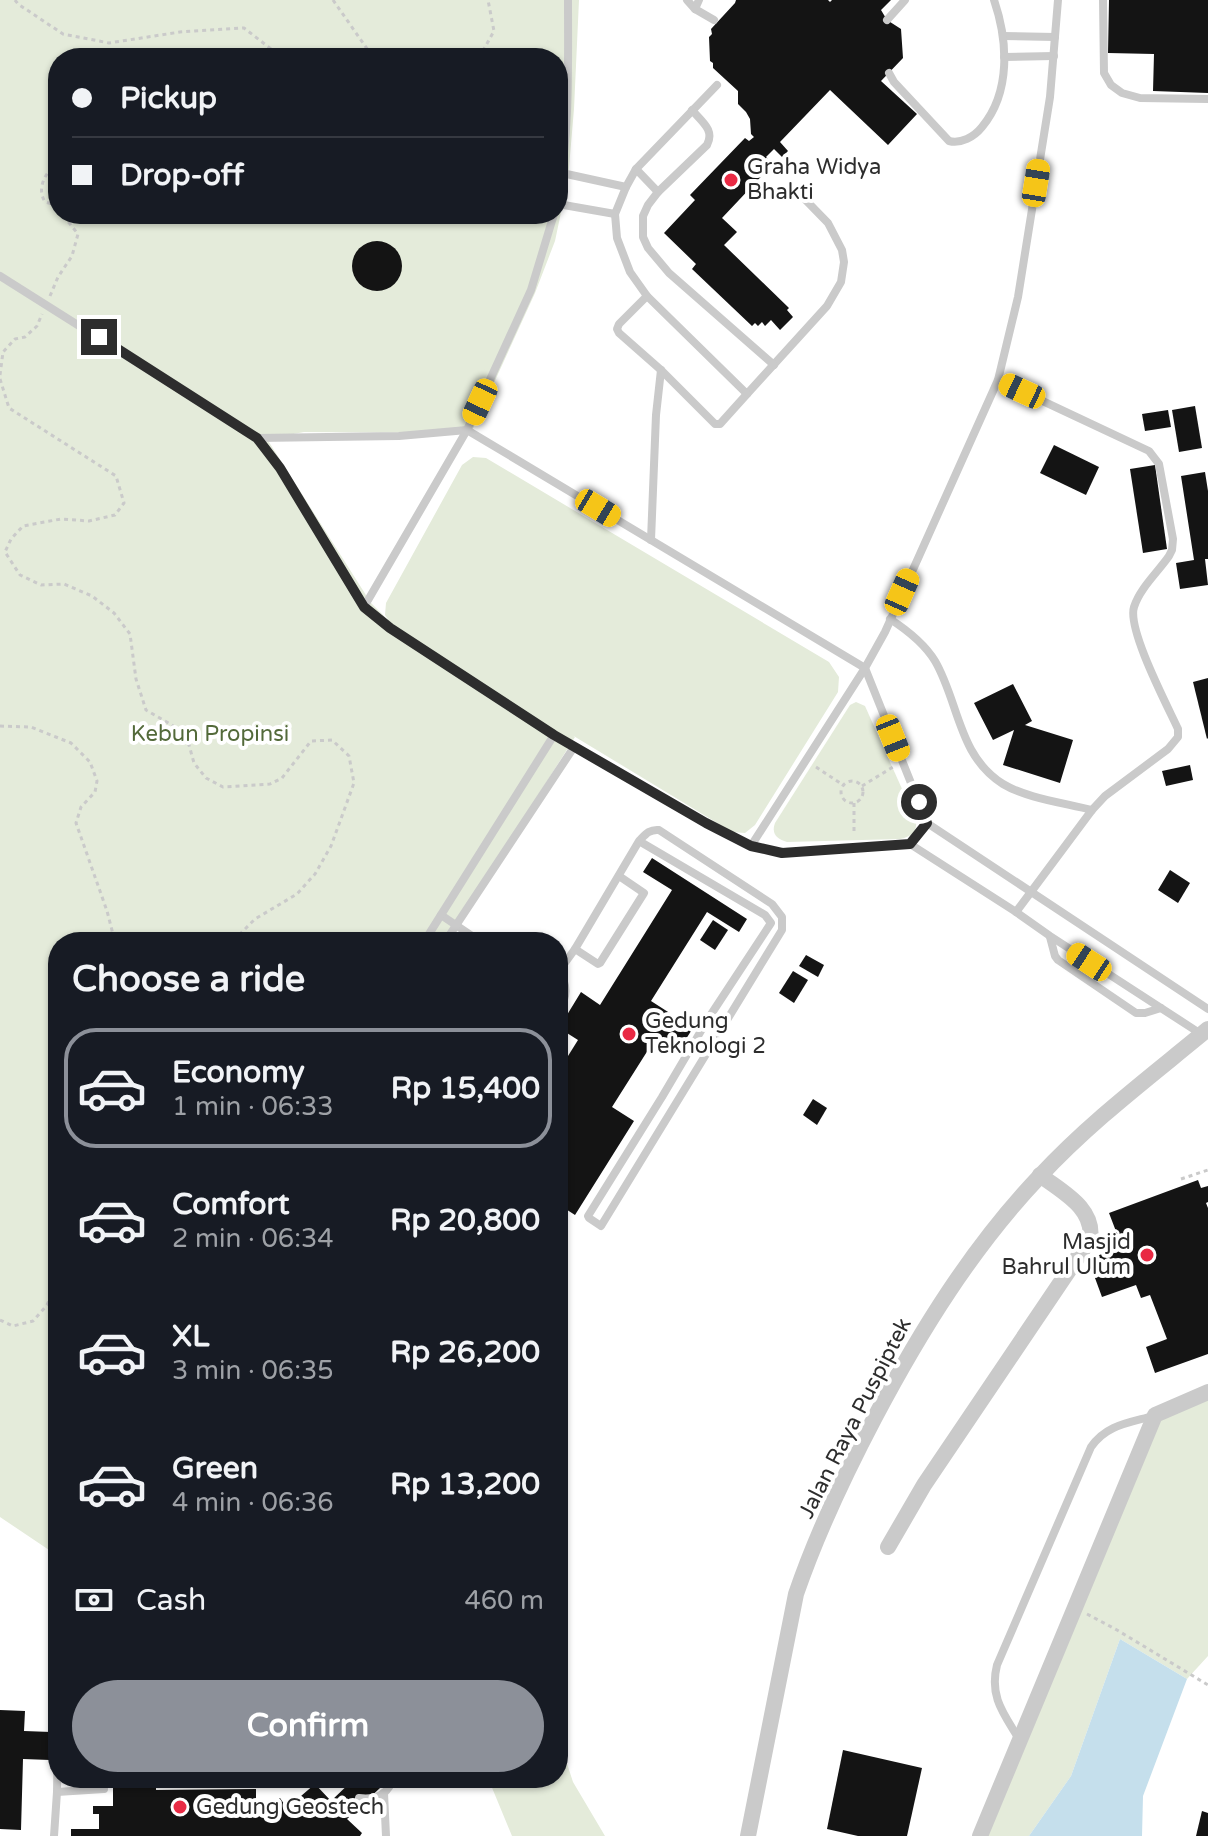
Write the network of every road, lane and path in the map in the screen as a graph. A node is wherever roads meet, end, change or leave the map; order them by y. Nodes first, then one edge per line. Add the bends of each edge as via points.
1 (15, 0) edge
2 (333, 0) edge
3 (488, 0) edge
4 (568, 0) edge
5 (687, 0) edge
6 (905, 0) edge
7 (994, 0) edge
8 (1058, 0) edge
9 (1103, 0) edge
10 (697, 4) edge
11 (714, 20) dead end
12 (887, 20) dead end
13 (1003, 36) junction
14 (1055, 37) junction
15 (270, 48) edge
16 (367, 48) edge
17 (485, 48) edge
18 (567, 48) edge
19 (1054, 56) junction
20 (1004, 57) junction
21 (889, 73) dead end
22 (717, 85) dead end
23 (1208, 99) edge
24 (692, 110) junction
25 (636, 169) junction
26 (48, 173) edge
27 (568, 174) edge
28 (791, 185) dead end
29 (626, 187) junction
30 (658, 192) junction
31 (48, 203) edge
32 (568, 206) edge
33 (615, 214) junction
34 (551, 224) edge
35 (0, 276) edge
36 (647, 296) junction
37 (774, 365) junction
38 (661, 370) junction
39 (0, 379) edge
40 (998, 380) junction
41 (747, 394) junction
42 (467, 430) junction
43 (257, 438) junction
44 (651, 540) junction
45 (364, 607) junction
46 (890, 619) junction
47 (865, 668) junction
48 (0, 726) edge
49 (554, 735) junction
50 (574, 747) junction
51 (806, 760) junction
52 (902, 761) junction
53 (843, 785) junction
54 (862, 786) junction
55 (854, 803) junction
56 (1092, 810) junction
57 (927, 823) junction
58 (639, 841) junction
59 (910, 844) junction
60 (751, 846) junction
61 (854, 849) junction
62 (619, 876) junction
63 (1030, 891) junction
64 (772, 904) junction
65 (1016, 912) junction
66 (441, 915) junction
67 (765, 915) junction
68 (456, 925) junction
69 (112, 932) edge
70 (242, 932) edge
71 (430, 932) edge
72 (451, 932) edge
73 (466, 932) edge
74 (1050, 936) junction
75 (575, 949) junction
76 (568, 958) edge
77 (1161, 1008) junction
78 (1208, 1009) edge
79 (708, 1019) junction
80 (723, 1029) junction
81 (1206, 1033) edge
82 (683, 1061) junction
83 (697, 1070) junction
84 (662, 1097) junction
85 (676, 1105) junction
86 (636, 1139) junction
87 (650, 1148) junction
88 (1208, 1170) edge
89 (1040, 1175) junction
90 (1181, 1179) dead end
91 (608, 1185) junction
92 (621, 1193) junction
93 (48, 1303) edge
94 (0, 1320) edge
95 (1208, 1392) edge
96 (1155, 1415) junction
97 (888, 1547) dead end
98 (1074, 1608) junction
99 (1208, 1685) edge
100 (1020, 1740) junction
101 (57, 1788) edge
102 (388, 1788) edge
103 (104, 1789) dead end
104 (57, 1792) junction
105 (384, 1793) junction
106 (359, 1798) dead end
107 (54, 1836) edge
108 (386, 1836) edge
109 (748, 1836) edge
110 (980, 1836) edge

1 - 15 path via 63,34 109,43 244,28
2 - 16 path
3 - 17 path via 494,31
4 - 18 lane
5 - 10 lane
6 - 12 lane
7 - 13 lane
8 - 14 lane
9 - 23 lane via 1104,73 1111,85 1140,98
10 - 11 lane
13 - 14 lane
13 - 20 lane
14 - 19 lane
19 - 20 lane
19 - 40 lane via 1018,297
20 - 21 lane via 1001,91 988,120 979,131 953,143
22 - 24 lane
24 - 25 lane
24 - 30 lane via 711,138
25 - 29 lane
25 - 30 lane
26 - 31 path via 42,196
27 - 29 lane
28 - 37 lane via 828,223 844,262 841,282 827,306
29 - 33 lane
30 - 37 lane via 643,216 648,248 669,273
32 - 33 lane
33 - 36 lane via 622,253
34 - 42 lane via 531,290
35 - 43 lane
36 - 38 lane via 617,329
36 - 41 lane
37 - 41 lane
38 - 41 lane via 715,424
38 - 44 lane
39 - 70 path via 9,408 116,476 124,503 115,515 89,521 61,519 23,526 5,552 20,575 41,585 64,584 114,613 130,634 146,710 172,725 206,778 223,787 270,784 282,778 311,741 332,740 349,756 354,783 315,874 297,894
40 - 46 lane
40 - 56 lane via 1145,448 1159,464 1172,550 1138,599 1133,619 1178,734 1168,749
42 - 43 lane
42 - 44 lane
42 - 45 lane
43 - 45 lane
44 - 47 lane
45 - 49 lane
46 - 47 lane
46 - 56 lane via 934,658 962,735 984,769 1004,785
47 - 51 lane
47 - 52 lane
48 - 69 path via 31,727 71,743 90,762 95,792 81,807 76,823
49 - 50 lane
49 - 66 lane
50 - 60 lane
50 - 68 lane
51 - 53 path
51 - 60 lane
52 - 54 path
52 - 57 lane
53 - 54 path via 852,780
53 - 55 path via 843,798
54 - 55 path via 863,797
55 - 61 path
56 - 63 lane
57 - 59 lane
57 - 63 lane
58 - 62 lane
58 - 64 lane via 659,830
58 - 67 lane
59 - 61 lane
59 - 65 lane
60 - 61 lane via 782,853
62 - 75 lane
62 - 75 lane via 644,893 600,963
63 - 65 lane
63 - 78 lane
64 - 67 lane
64 - 80 lane via 782,917 782,930
65 - 74 lane
66 - 68 lane
66 - 71 lane
67 - 79 lane via 770,927
68 - 72 lane
68 - 73 lane
74 - 77 lane
74 - 77 lane via 1058,960 1136,1013
75 - 76 lane
77 - 81 lane
79 - 80 lane
79 - 82 lane
80 - 83 lane
81 - 89 street, Jalan Raya Puspiptek via 1125,1095
82 - 83 lane
82 - 84 lane
83 - 85 lane
84 - 85 lane
84 - 86 lane
85 - 87 lane
86 - 87 lane
86 - 91 lane
87 - 92 lane
88 - 90 path
89 - 97 street via 1079,1205 1089,1220 1090,1239
89 - 109 street, Jalan Raya Puspiptek via 978,1247 917,1339 827,1516 791,1613
91 - 92 lane
91 - 92 lane via 589,1218 603,1225
93 - 94 path via 33,1321 13,1326
95 - 96 street
96 - 98 street
96 - 100 lane via 1108,1429 1091,1447 997,1665 996,1697
98 - 99 path
98 - 100 street
100 - 110 street
101 - 104 lane
102 - 105 lane
103 - 104 lane
104 - 107 lane
105 - 106 lane
105 - 108 lane

